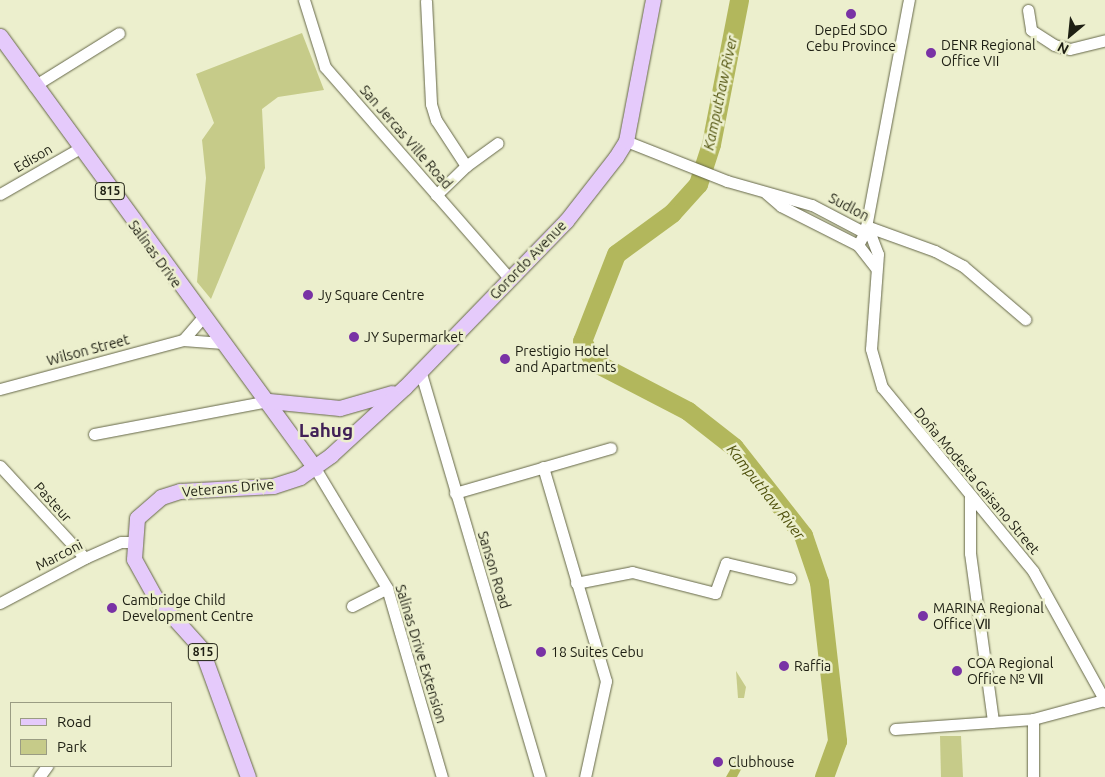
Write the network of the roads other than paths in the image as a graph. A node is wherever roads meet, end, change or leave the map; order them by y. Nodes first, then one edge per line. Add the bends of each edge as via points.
1 (304, 0) edge
2 (653, 0) edge
3 (909, 0) edge
4 (426, 1) dead end
5 (1028, 10) dead end
6 (119, 33) dead end
7 (0, 36) edge
8 (1105, 40) edge
9 (34, 86) junction
10 (626, 141) junction
11 (498, 143) dead end
12 (80, 148) junction
13 (466, 166) junction
14 (766, 193) junction
15 (0, 194) edge
16 (436, 195) junction
17 (866, 229) junction
18 (858, 245) junction
19 (876, 268) junction
20 (510, 279) junction
21 (203, 317) junction
22 (1025, 319) dead end
23 (183, 340) junction
24 (223, 343) junction
25 (420, 370) junction
26 (405, 386) junction
27 (0, 389) edge
28 (269, 401) junction
29 (94, 434) dead end
30 (611, 448) dead end
31 (0, 466) edge
32 (543, 467) junction
33 (315, 468) junction
34 (456, 492) junction
35 (970, 496) junction
36 (133, 542) junction
37 (85, 558) junction
38 (790, 578) dead end
39 (576, 583) junction
40 (387, 588) junction
41 (0, 602) edge
42 (352, 606) dead end
43 (1105, 701) edge
44 (1033, 719) junction
45 (993, 721) junction
46 (895, 729) dead end
47 (248, 777) edge
48 (442, 777) edge
49 (540, 777) edge
50 (584, 777) edge
51 (1033, 777) edge

1 - 16 street, San Jercas Ville Road via 325,67
2 - 10 main road, Gorordo Avenue
3 - 17 street
4 - 13 street via 431,104 436,120
5 - 8 street via 1031,30 1054,45 1070,49
6 - 9 street
7 - 9 main road, Salinas Drive / 815
9 - 12 main road, Salinas Drive / 815
10 - 14 street, Sudlon
10 - 20 main road, Gorordo Avenue via 591,194
11 - 13 street
12 - 15 street, Edison
12 - 21 main road, Salinas Drive / 815
13 - 16 street
14 - 17 street, Sudlon via 812,205
14 - 18 street, Sudlon via 780,206
16 - 20 street, San Jercas Ville Road
17 - 18 street
17 - 19 street, Sudlon via 878,254
17 - 22 street via 935,251 963,266
18 - 19 street, Sudlon
19 - 35 street, Doña Modesta Gaisano Street via 870,349 877,375 889,399
20 - 25 main road, Gorordo Avenue
21 - 23 street
21 - 24 main road, Salinas Drive / 815
23 - 24 street, Wilson Street
23 - 27 street, Wilson Street
24 - 28 main road, Salinas Drive / 815
25 - 26 main road, Gorordo Avenue
25 - 34 street, Sanson Road
26 - 28 main road via 348,407
26 - 33 main road, Gorordo Avenue
28 - 29 street
28 - 33 main road, Salinas Drive / 815
30 - 32 street
31 - 37 street, Pasteur
32 - 34 street
32 - 39 street
33 - 36 main road, Veterans Drive / 815 via 273,486 180,491 161,498 137,518
33 - 40 street, Salinas Drive Extension
34 - 49 street, Sanson Road
35 - 43 street, Doña Modesta Gaisano Street via 1040,582
35 - 45 street via 970,553
36 - 37 street, Marconi via 121,542
36 - 47 main road, Veterans Drive / 815 via 144,579 201,648 213,671
37 - 41 street, Marconi
38 - 39 street via 726,562 715,594 632,572
39 - 50 street via 606,681
40 - 42 street
40 - 48 street, Salinas Drive Extension
43 - 44 street
44 - 45 street
44 - 51 street
45 - 46 street

